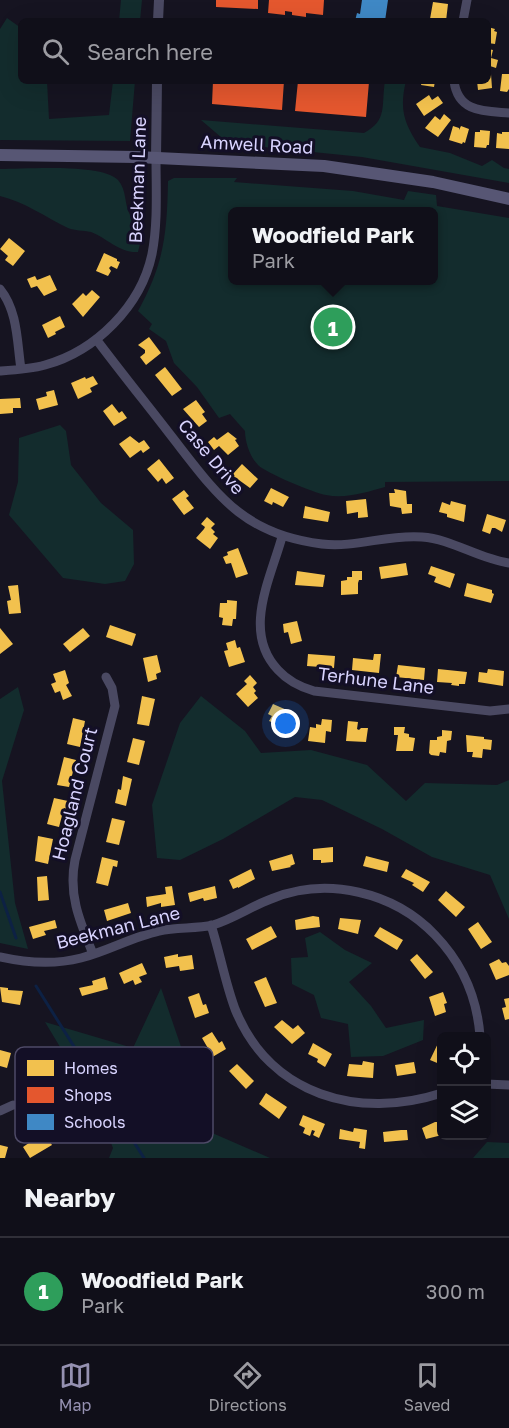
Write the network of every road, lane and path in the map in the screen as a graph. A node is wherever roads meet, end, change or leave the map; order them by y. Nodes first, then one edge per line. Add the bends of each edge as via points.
1 (159, 0) edge
2 (467, 0) edge
3 (158, 18) edge
4 (464, 18) edge
5 (158, 84) edge
6 (455, 84) edge
7 (509, 113) edge
8 (0, 155) edge
9 (156, 158) junction
10 (509, 199) edge
11 (0, 290) edge
12 (96, 339) junction
13 (21, 369) junction
14 (0, 371) edge
15 (282, 537) junction
16 (509, 563) edge
17 (106, 677) dead end
18 (509, 709) edge
19 (211, 925) junction
20 (93, 954) junction
21 (0, 957) edge
22 (480, 1032) edge
23 (491, 1084) edge
24 (509, 1085) edge
25 (437, 1095) edge
26 (13, 1105) dead end
27 (0, 1111) edge

1 - 3 street
2 - 4 street
5 - 9 street, Beekman Lane
6 - 7 street via 470,108
8 - 9 main road, Amwell Road
9 - 10 main road, Amwell Road via 335,167
9 - 12 street, Beekman Lane via 155,231 148,268 123,312
11 - 13 street via 12,314
12 - 13 street, Beekman Lane via 61,359
12 - 15 street, Case Drive via 220,497 251,521
13 - 14 street, Beekman Lane
15 - 16 street, Case Drive via 323,544 422,537
15 - 18 street, Terhune Lane via 259,624 272,664 293,683 314,691 489,711
17 - 20 street, Hoagland Court via 115,706 71,884
19 - 20 street, Beekman Lane via 139,936
19 - 22 street, Beekman Lane via 273,898 310,889 348,890 383,899 425,925 458,963 474,998
19 - 25 street via 236,1010 257,1046 281,1071 325,1096 357,1104 398,1104
20 - 21 street, Beekman Lane via 38,963
23 - 24 street
26 - 27 street

